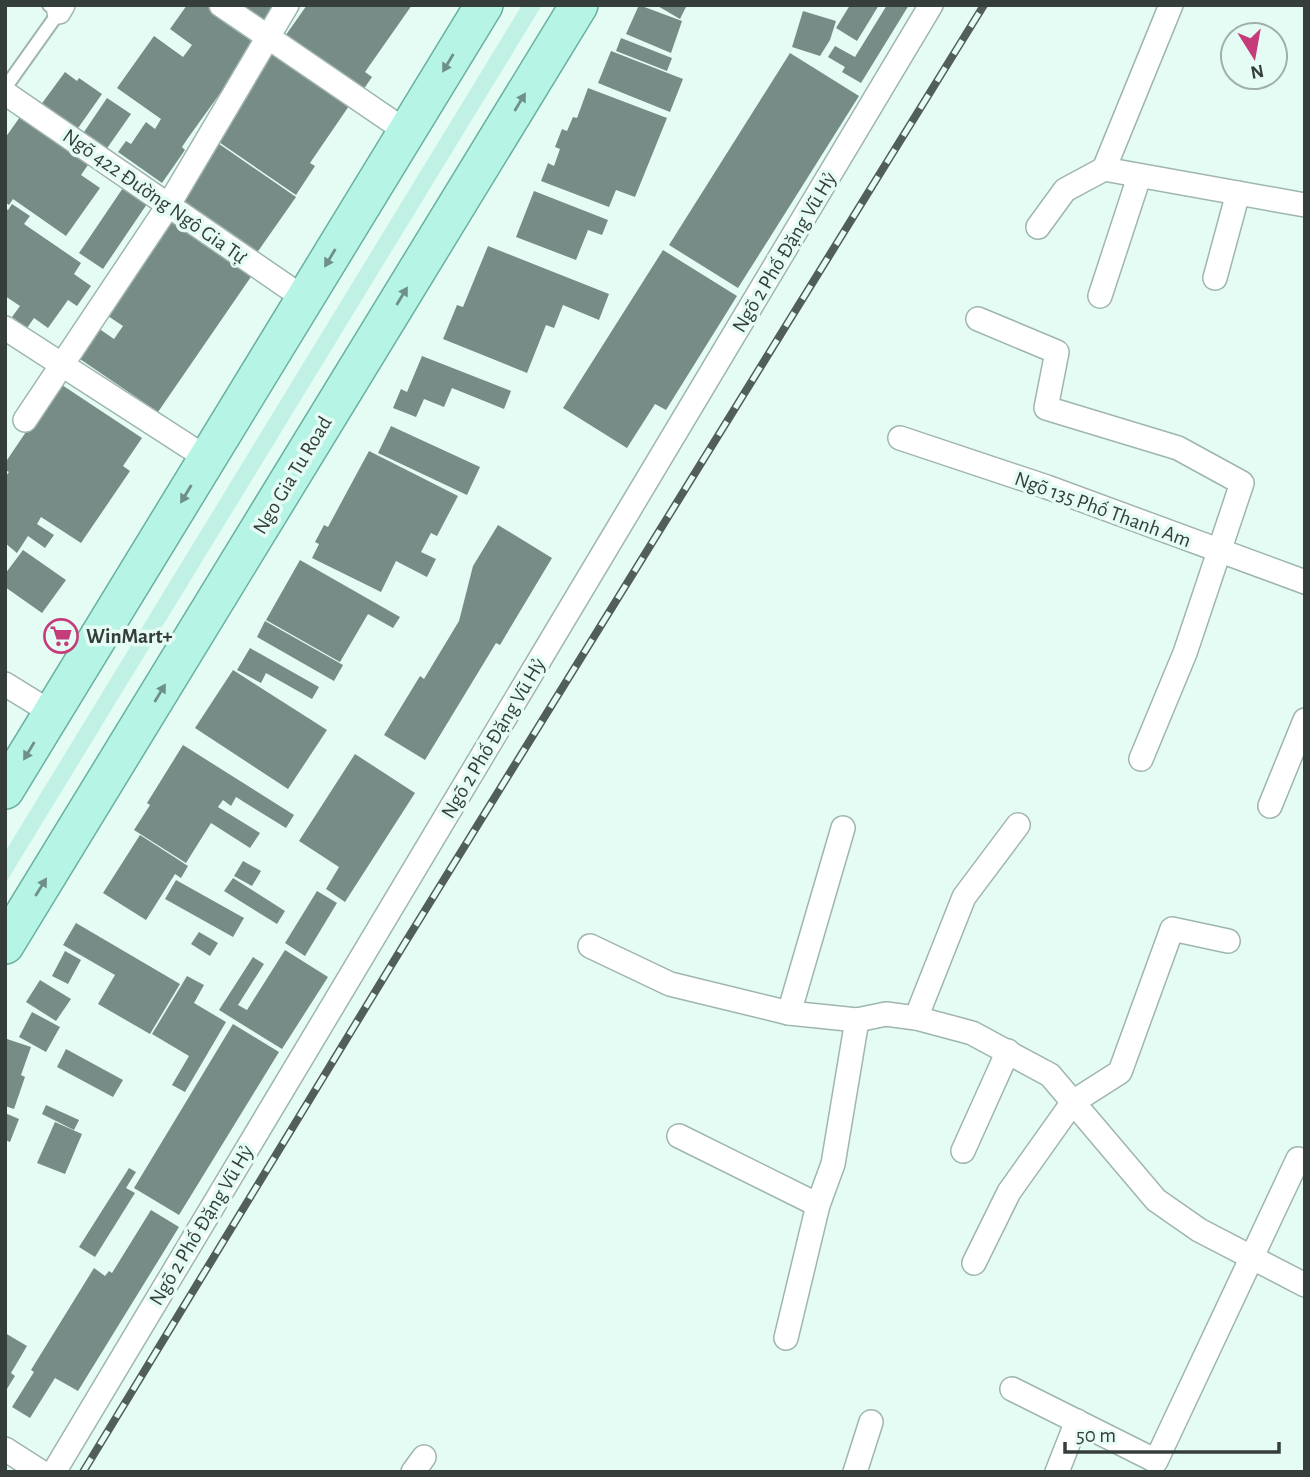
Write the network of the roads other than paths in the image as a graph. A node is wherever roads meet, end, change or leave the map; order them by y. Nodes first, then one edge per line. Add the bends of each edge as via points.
1 (221, 5) edge
2 (287, 5) edge
3 (484, 5) edge
4 (579, 5) edge
5 (932, 5) edge
6 (1171, 5) edge
7 (57, 7) edge
8 (266, 38) junction
9 (5, 88) edge
10 (5, 93) edge
11 (407, 132) junction
12 (1104, 169) junction
13 (1139, 177) junction
14 (1238, 192) junction
15 (1305, 205) edge
16 (168, 206) junction
17 (1038, 227) dead end
18 (1215, 278) dead end
19 (1100, 296) dead end
20 (305, 299) junction
21 (978, 318) dead end
22 (5, 328) edge
23 (61, 364) junction
24 (25, 420) dead end
25 (900, 438) dead end
26 (208, 459) junction
27 (1219, 551) junction
28 (1305, 582) edge
29 (5, 684) edge
30 (52, 713) junction
31 (1305, 720) edge
32 (1141, 759) dead end
33 (5, 790) edge
34 (1270, 806) dead end
35 (1018, 825) dead end
36 (843, 828) dead end
37 (1228, 941) dead end
38 (5, 945) edge
39 (590, 946) dead end
40 (789, 1013) junction
41 (916, 1018) junction
42 (857, 1020) junction
43 (1008, 1051) junction
44 (1073, 1102) junction
45 (679, 1136) dead end
46 (963, 1151) dead end
47 (1298, 1159) dead end
48 (818, 1205) junction
49 (1251, 1257) junction
50 (974, 1263) dead end
51 (1305, 1285) edge
52 (786, 1338) dead end
53 (1012, 1389) dead end
54 (1077, 1421) junction
55 (871, 1422) dead end
56 (5, 1449) edge
57 (41, 1472) edge
58 (54, 1472) edge
59 (855, 1472) edge
60 (1057, 1472) edge

1 - 8 street
2 - 8 street
3 -> 11 main road
38 -> 4 main road, Ngo Gia Tu Road
5 - 58 street, Ngõ 2 Phố Đặng Vũ Hỷ
6 - 12 street
7 - 9 lane
8 - 11 street
8 - 16 street
10 - 16 street, Ngõ 422 Đường Ngô Gia Tự
11 -> 20 main road
12 - 13 street
12 - 17 street via 1065,190
13 - 14 street
13 - 19 street
14 - 15 street
14 - 18 street
16 - 20 street, Ngõ 422 Đường Ngô Gia Tự
16 - 23 street
20 - 26 main road
21 - 27 street via 1057,352 1046,408 1178,448 1242,483
22 - 23 street
23 - 24 street
23 - 26 street
25 - 27 street, Ngõ 135 Phố Thanh Am
26 -> 30 main road
27 - 28 street, Ngõ 135 Phố Thanh Am
27 - 32 street via 1185,653
29 - 30 street
30 -> 33 main road
31 - 34 street
35 - 41 street via 964,897
36 - 40 street
37 - 44 street via 1172,929 1120,1072
39 - 40 street via 670,984
40 - 42 street
41 - 42 street via 886,1014
41 - 43 street via 972,1033
42 - 48 street via 833,1164
43 - 44 street via 1050,1075
43 - 46 street
44 - 49 street via 1156,1200 1199,1230
44 - 50 street via 1009,1192
45 - 48 street
47 - 49 street
48 - 52 street
49 - 51 street
49 - 54 street via 1156,1461
53 - 54 street
54 - 60 street
55 - 59 street
56 - 57 street

